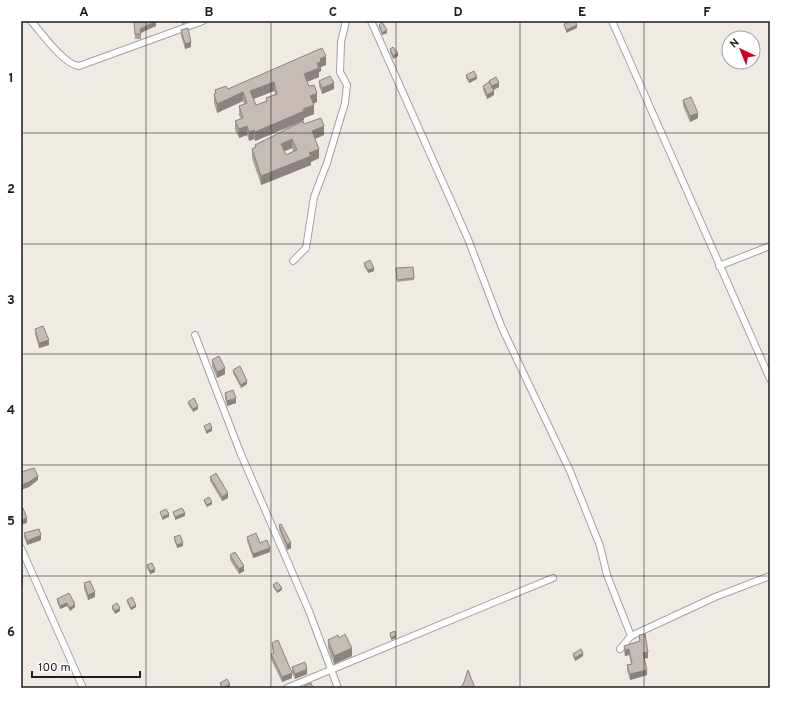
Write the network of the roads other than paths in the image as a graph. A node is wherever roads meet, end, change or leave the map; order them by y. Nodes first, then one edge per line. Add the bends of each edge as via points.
1 (31, 21) edge
2 (203, 21) edge
3 (346, 21) edge
4 (371, 21) edge
5 (612, 21) edge
6 (770, 246) edge
7 (293, 261) dead end
8 (719, 266) junction
9 (195, 335) dead end
10 (770, 380) edge
11 (21, 548) edge
12 (770, 576) edge
13 (553, 578) dead end
14 (631, 636) junction
15 (620, 649) dead end
16 (330, 670) junction
17 (83, 688) edge
18 (287, 688) edge
19 (338, 688) edge

1 - 2 street via 75,66
3 - 7 street via 341,42 340,72 347,85 345,103 328,163 314,198 306,248
4 - 14 street via 468,239 502,328 570,471 600,546 606,575
5 - 8 street
6 - 8 street
8 - 10 street
9 - 16 street via 240,452 309,611
11 - 17 street
12 - 14 street via 715,597
13 - 16 street
14 - 15 street
16 - 18 street
16 - 19 street

